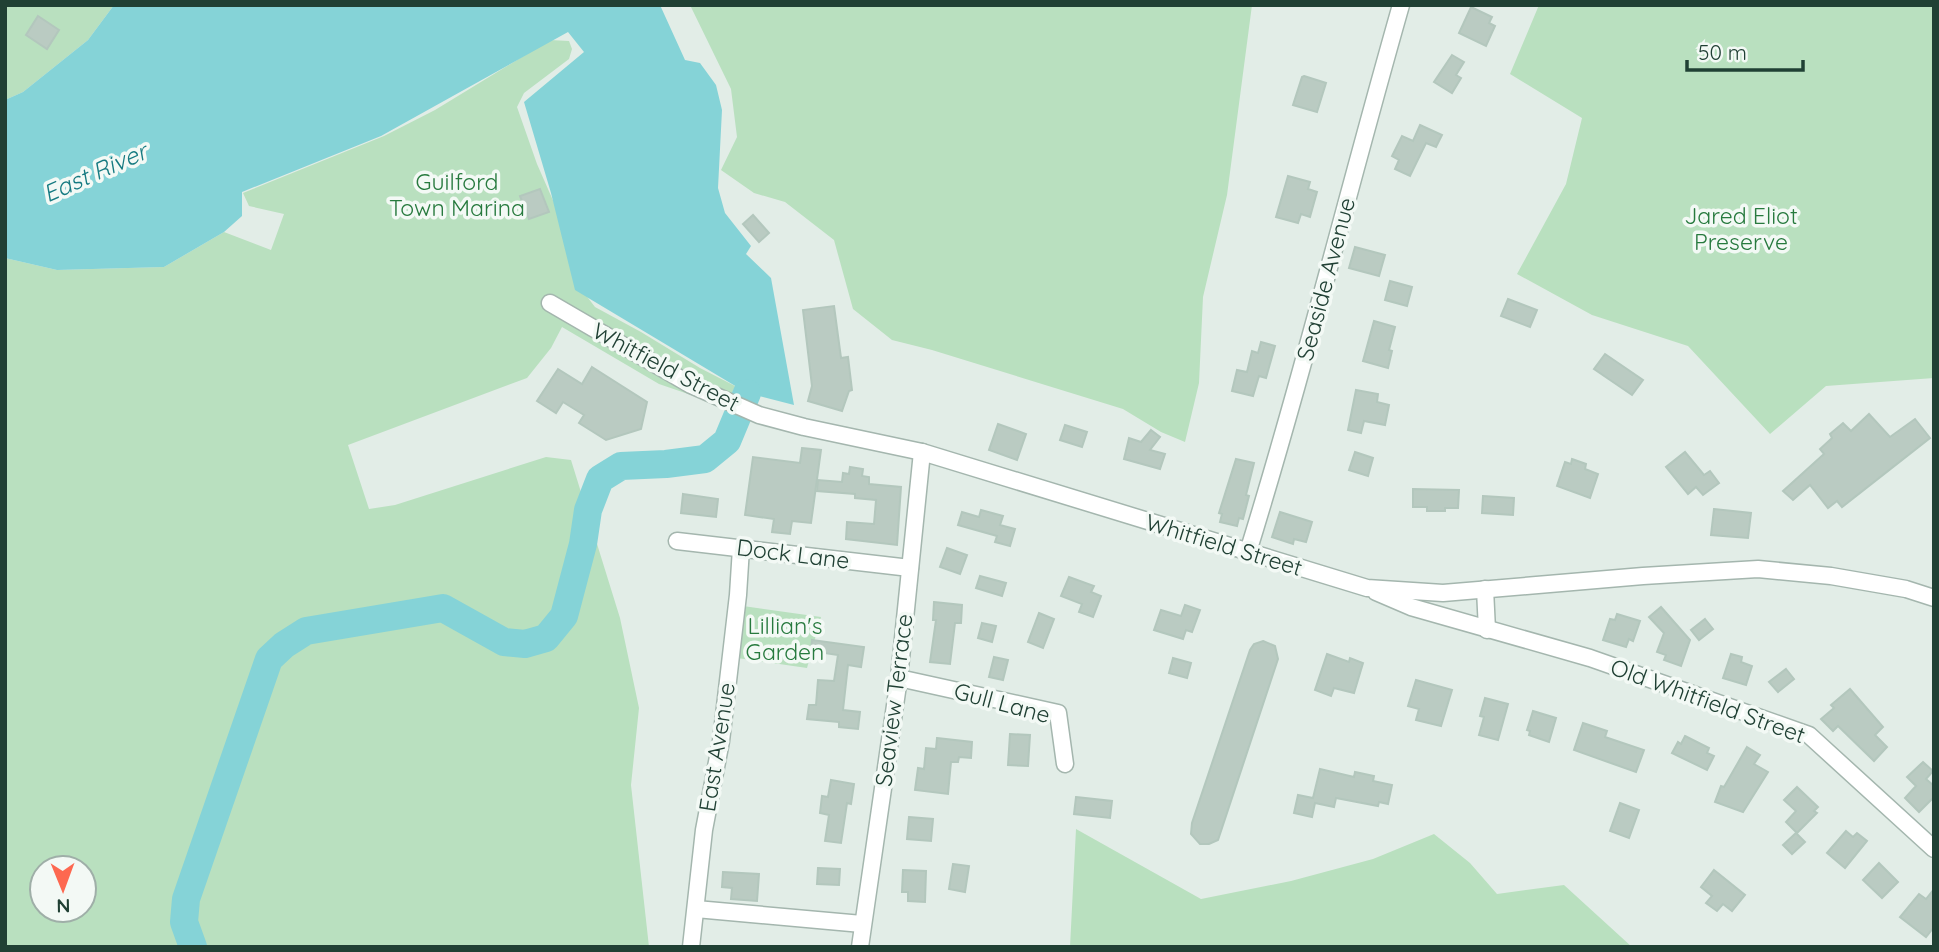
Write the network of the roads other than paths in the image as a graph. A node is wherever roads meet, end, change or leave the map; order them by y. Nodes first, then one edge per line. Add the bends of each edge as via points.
1 (1401, 5) edge
2 (550, 303) dead end
3 (922, 453) junction
4 (677, 541) dead end
5 (741, 548) junction
6 (1248, 552) junction
7 (910, 568) junction
8 (1367, 588) junction
9 (1485, 589) junction
10 (1934, 598) edge
11 (1487, 630) junction
12 (899, 678) junction
13 (1065, 764) dead end
14 (1934, 849) edge
15 (696, 909) junction
16 (862, 924) junction
17 (691, 947) edge
18 (860, 947) edge

1 - 6 street, Seaside Avenue via 1290,415
2 - 3 street, Whitfield Street via 645,360 759,415
3 - 6 street, Whitfield Street
3 - 7 street, Seaview Terrace
4 - 5 street, Dock Lane
5 - 7 street, Dock Lane
5 - 15 street, East Avenue via 721,741 704,830
6 - 8 street, Whitfield Street
7 - 12 street, Seaview Terrace
8 - 9 street, Whitfield Street via 1443,593
8 - 11 street, Old Whitfield Street
9 - 10 street, Whitfield Street via 1758,569 1831,576
9 - 11 street
11 - 14 street, Old Whitfield Street via 1590,658 1809,735
12 - 13 street, Gull Lane via 1058,713
12 - 16 street, Seaview Terrace
15 - 16 street
15 - 17 street, East Avenue
16 - 18 street, Seaview Terrace

